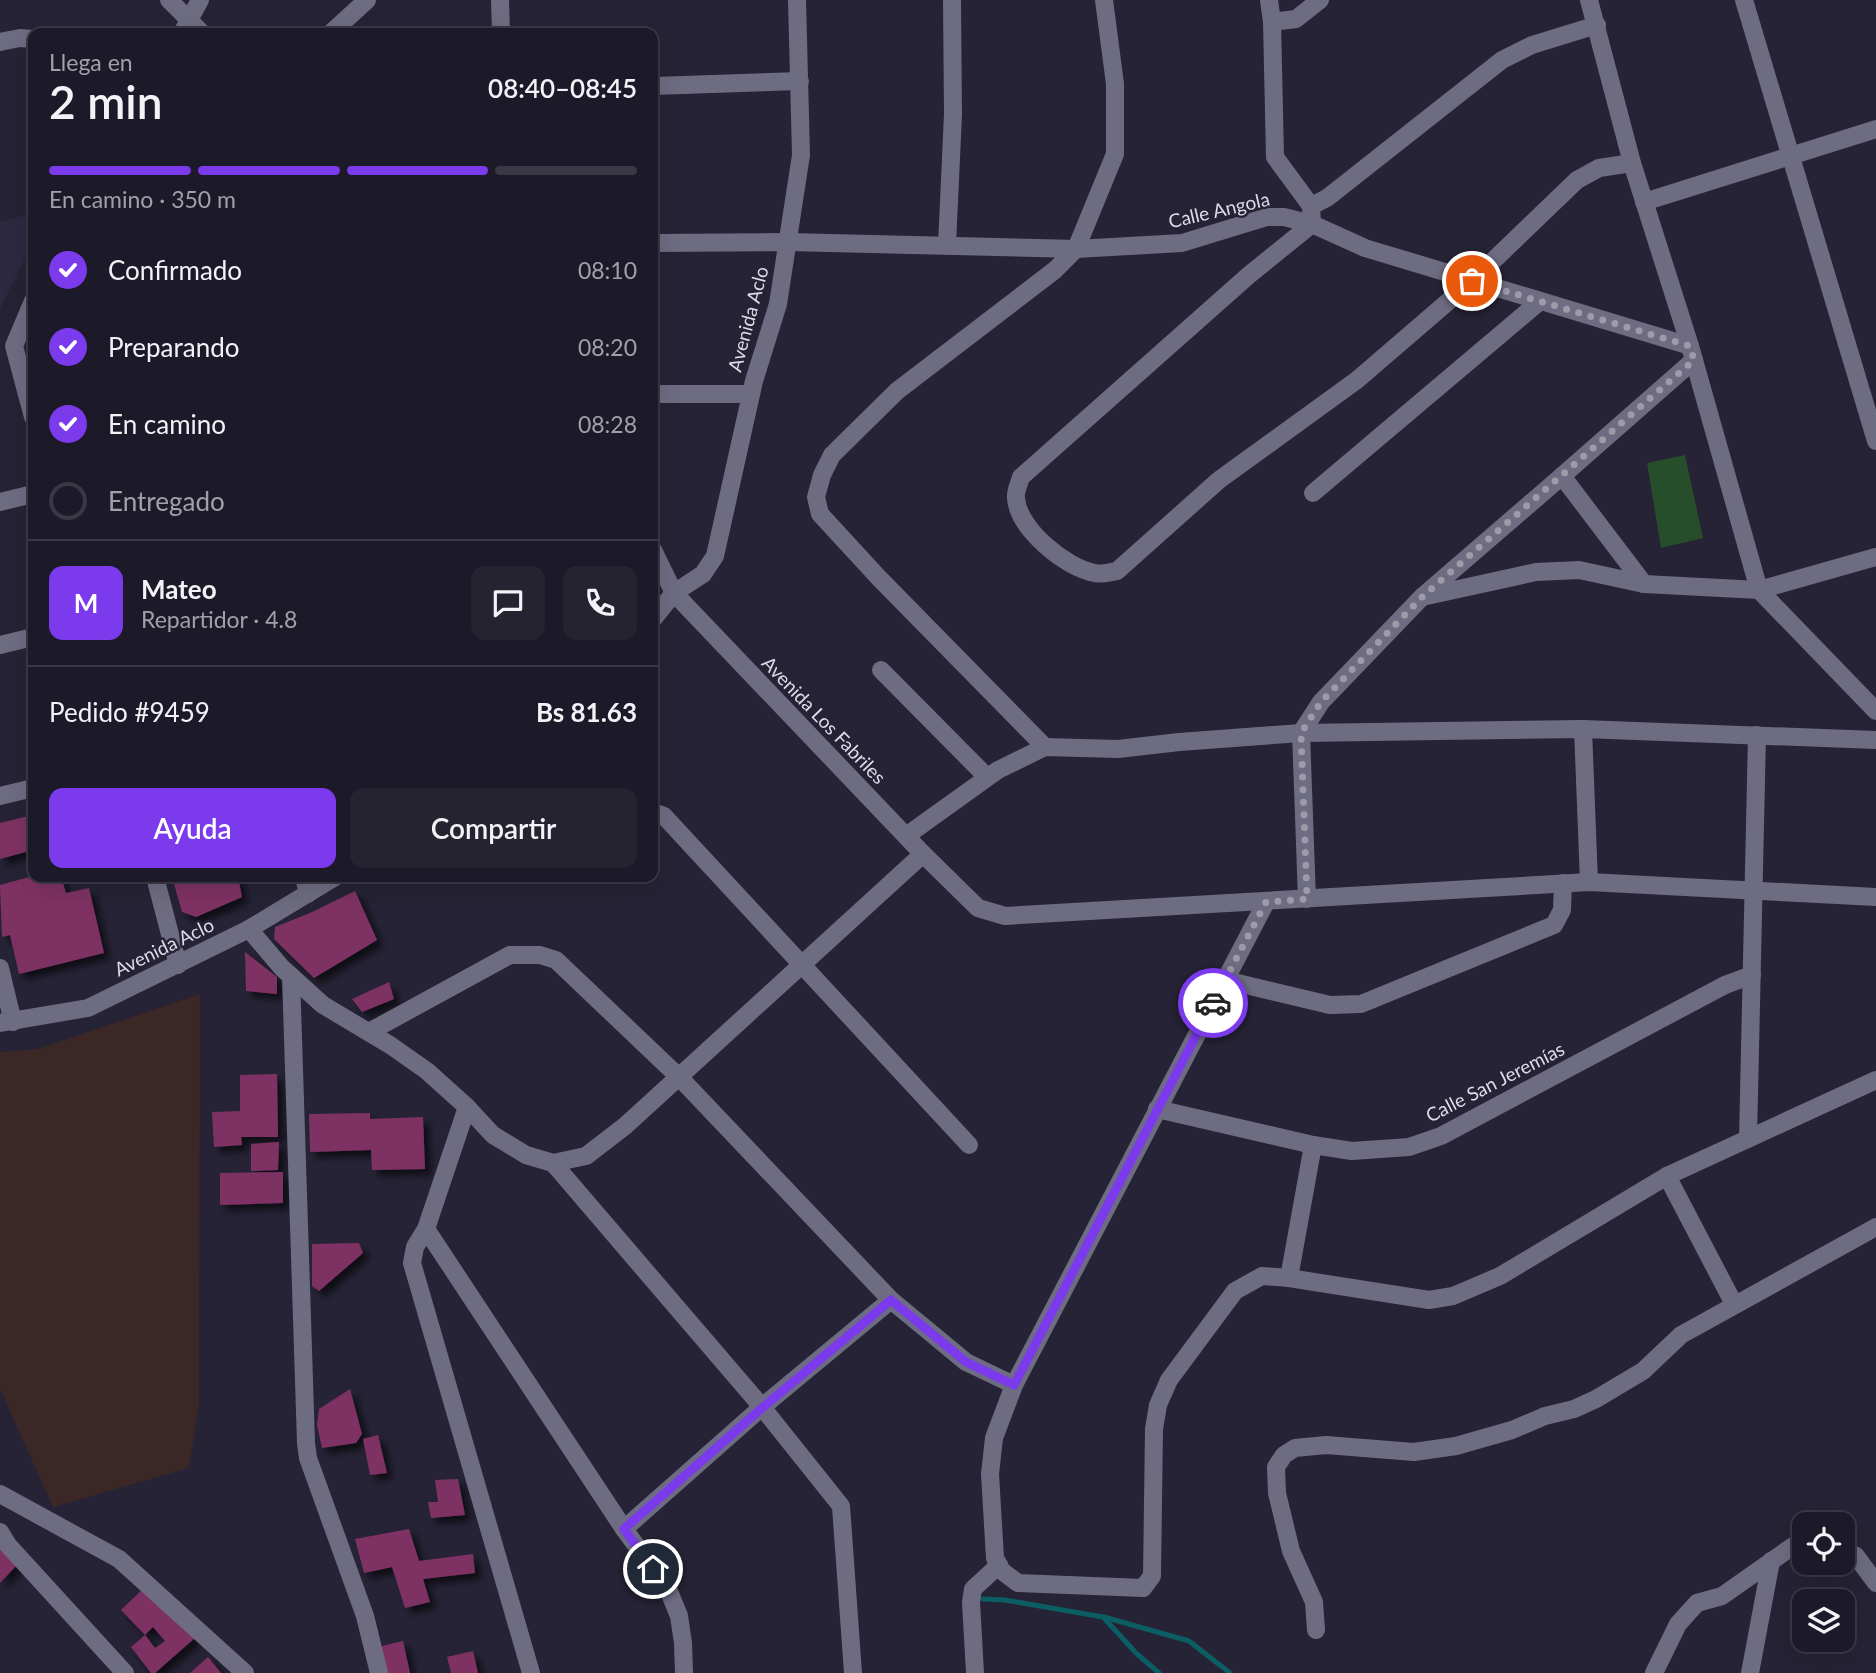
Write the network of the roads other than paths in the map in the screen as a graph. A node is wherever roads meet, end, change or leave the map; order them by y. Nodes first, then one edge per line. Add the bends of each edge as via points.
1 (169, 0) edge
2 (200, 0) edge
3 (366, 0) edge
4 (500, 0) edge
5 (797, 0) edge
6 (952, 0) edge
7 (1104, 0) edge
8 (1269, 0) edge
9 (1321, 0) edge
10 (1589, 0) edge
11 (1744, 0) edge
12 (1272, 22) junction
13 (1597, 25) junction
14 (190, 28) edge
15 (191, 28) edge
16 (336, 28) edge
17 (501, 28) edge
18 (28, 39) edge
19 (0, 43) edge
20 (800, 81) junction
21 (658, 86) edge
22 (1876, 129) edge
23 (1791, 156) junction
24 (1632, 163) junction
25 (1644, 202) junction
26 (1311, 215) junction
27 (788, 242) junction
28 (658, 243) edge
29 (947, 244) junction
30 (1076, 249) junction
31 (1472, 281) junction
32 (1539, 302) junction
33 (28, 314) edge
34 (7, 348) edge
35 (1692, 353) junction
36 (658, 394) edge
37 (751, 394) junction
38 (28, 404) edge
39 (1876, 441) edge
40 (1562, 476) junction
41 (1313, 493) dead end
42 (28, 495) edge
43 (0, 502) edge
44 (1876, 557) edge
45 (658, 560) edge
46 (1644, 584) junction
47 (1759, 590) junction
48 (674, 593) junction
49 (1422, 597) junction
50 (658, 614) edge
51 (28, 638) edge
52 (0, 645) edge
53 (881, 670) dead end
54 (1876, 711) edge
55 (1583, 729) junction
56 (1301, 733) junction
57 (1757, 735) junction
58 (1876, 740) edge
59 (1045, 747) junction
60 (987, 777) junction
61 (28, 789) edge
62 (0, 796) edge
63 (658, 814) edge
64 (906, 836) junction
65 (923, 855) junction
66 (156, 882) edge
67 (1589, 882) junction
68 (1563, 883) junction
69 (306, 885) edge
70 (1753, 891) junction
71 (1876, 897) edge
72 (1307, 899) junction
73 (1266, 902) junction
74 (249, 929) junction
75 (178, 965) junction
76 (803, 965) junction
77 (0, 968) edge
78 (1752, 975) junction
79 (291, 976) junction
80 (1224, 980) junction
81 (7, 1023) edge
82 (369, 1032) junction
83 (680, 1078) junction
84 (1876, 1080) edge
85 (467, 1107) junction
86 (1157, 1109) junction
87 (1748, 1139) junction
88 (968, 1145) dead end
89 (1313, 1145) junction
90 (586, 1156) junction
91 (553, 1163) junction
92 (1667, 1176) junction
93 (576, 1189) junction
94 (1876, 1227) edge
95 (426, 1229) junction
96 (1289, 1278) junction
97 (891, 1300) junction
98 (1734, 1304) junction
99 (1014, 1385) junction
100 (762, 1408) junction
101 (0, 1493) edge
102 (624, 1529) junction
103 (0, 1532) edge
104 (1792, 1547) edge
105 (1855, 1556) edge
106 (1770, 1561) junction
107 (999, 1565) junction
108 (1876, 1583) edge
109 (1316, 1630) dead end
110 (125, 1673) edge
111 (245, 1673) edge
112 (379, 1673) edge
113 (531, 1673) edge
114 (684, 1673) edge
115 (853, 1673) edge
116 (975, 1673) edge
117 (1654, 1673) edge
118 (1750, 1673) edge

1 - 14 street
2 - 15 street
3 - 16 street
4 - 17 street
5 - 20 street, Avenida Aclo
6 - 29 street
7 - 30 street via 1115,85 1115,154
8 - 12 street
9 - 12 street via 1296,19
10 - 13 street
11 - 23 street
12 - 26 street via 1275,158
13 - 24 street
13 - 26 street via 1532,45 1502,60
18 - 19 street
20 - 21 street
20 - 27 street, Avenida Aclo via 801,155
22 - 23 street
23 - 25 street
23 - 39 street
24 - 25 street
24 - 31 street via 1599,168 1577,180
25 - 35 street
26 - 30 street, Calle Angola via 1268,218 1182,243
26 - 31 street, Calle Angola via 1365,248
26 - 31 street via 1021,477 1015,497 1021,516 1068,565 1097,574 1117,571 1219,480 1357,380
27 - 28 street, Calle Angola
27 - 29 street, Calle Angola
27 - 37 street, Avenida Aclo via 778,304
29 - 30 street, Calle Angola
30 - 59 street via 897,391 832,455 816,497 820,514
31 - 32 street, Calle Angola
32 - 35 street, Calle Angola
32 - 41 street
33 - 34 street
34 - 38 street
35 - 40 street
35 - 47 street
36 - 37 street
37 - 48 street, Avenida Aclo via 715,556 703,574
40 - 46 street
40 - 49 street
42 - 43 street
44 - 47 street
45 - 48 street, Avenida Los Fabriles
46 - 47 street
46 - 49 street via 1579,570 1536,572
47 - 54 street
48 - 50 street, Avenida Aclo
48 - 64 street, Avenida Los Fabriles
49 - 56 street via 1321,702
51 - 52 street
53 - 60 street
55 - 56 street
55 - 57 street
55 - 67 street
56 - 59 street via 1118,749
56 - 72 street
57 - 58 street
57 - 70 street
59 - 60 street
60 - 64 street
61 - 62 street
63 - 76 street
64 - 65 street, Avenida Los Fabriles
65 - 73 street, Avenida Los Fabriles via 978,908 1005,916
65 - 76 street
66 - 75 street
67 - 68 street
67 - 70 street
68 - 72 street
68 - 80 street via 1562,910 1554,925 1361,1004 1330,1005
69 - 74 street, Avenida Aclo
70 - 71 street
70 - 78 street
72 - 73 street
73 - 80 street
74 - 75 street, Avenida Aclo
74 - 79 street
75 - 81 street, Avenida Aclo via 88,1008
76 - 83 street
76 - 88 street
77 - 81 street
78 - 87 street
78 - 89 street, Calle San Jeremías via 1725,985 1441,1136 1409,1147 1352,1151
79 - 82 street via 323,1005
79 - 112 street via 306,1443 365,1616
80 - 86 street
82 - 83 street via 510,955 540,955 556,960
82 - 85 street via 427,1071
83 - 90 street
83 - 97 street
84 - 87 street
85 - 91 street via 493,1135 526,1155
85 - 95 street
86 - 89 street, Calle San Jeremías
86 - 99 street
87 - 92 street
89 - 96 street
90 - 91 street
90 - 93 street via 578,1164
91 - 93 street
92 - 96 street via 1500,1276 1452,1296 1429,1300
92 - 98 street
93 - 100 street
94 - 98 street
95 - 102 street
95 - 113 street via 411,1263
96 - 107 street via 1262,1276 1235,1291 1169,1380 1154,1429 1152,1576 1143,1588 1018,1583
97 - 99 street via 966,1362
97 - 100 street
98 - 109 street via 1681,1335 1643,1371 1596,1399 1512,1430 1414,1452 1326,1445 1295,1448 1284,1455 1276,1467 1277,1493 1291,1551 1314,1602
99 - 107 street via 994,1438 990,1474
100 - 102 street
100 - 115 street via 841,1506
101 - 111 street via 119,1559
102 - 114 street via 667,1589 680,1616
103 - 110 street
104 - 106 street
105 - 108 street
106 - 117 street via 1722,1596 1697,1603 1678,1624
106 - 118 street
107 - 116 street via 973,1589

